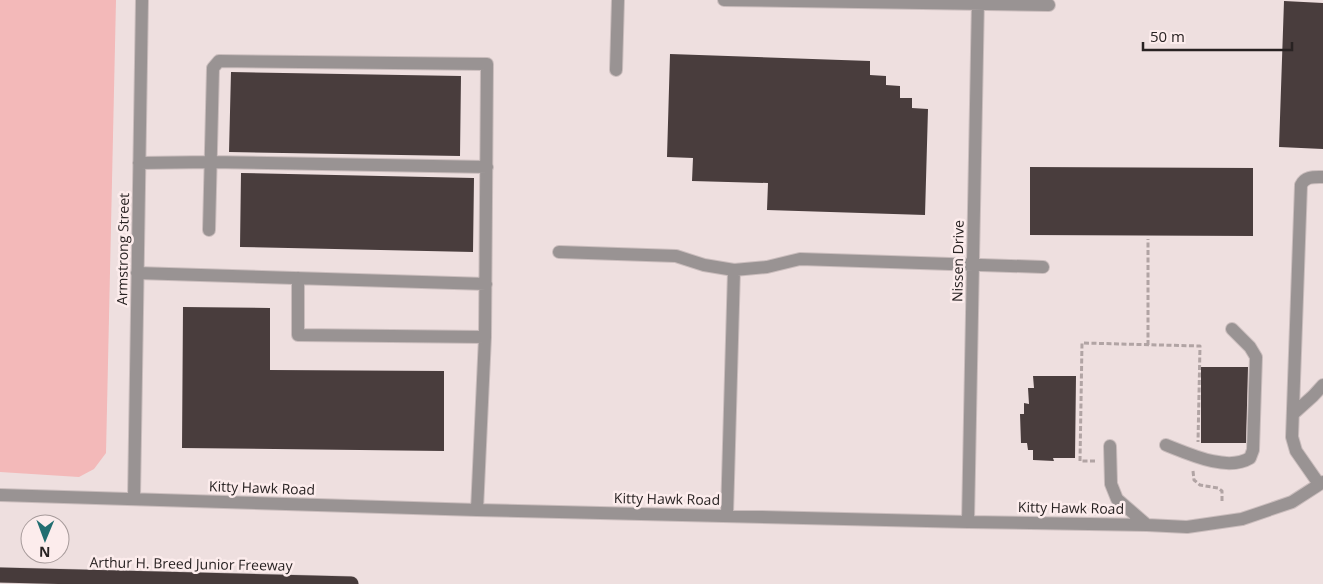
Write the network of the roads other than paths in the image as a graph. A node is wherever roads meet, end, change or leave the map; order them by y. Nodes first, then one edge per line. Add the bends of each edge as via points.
1 (142, 0) edge
2 (618, 0) edge
3 (724, 0) edge
4 (978, 2) edge
5 (1049, 5) dead end
6 (616, 70) dead end
7 (210, 162) junction
8 (139, 163) junction
9 (487, 167) junction
10 (1323, 177) edge
11 (208, 230) dead end
12 (559, 252) dead end
13 (973, 265) junction
14 (1043, 267) dead end
15 (734, 270) junction
16 (138, 273) junction
17 (298, 278) junction
18 (486, 284) junction
19 (1232, 329) dead end
20 (485, 337) junction
21 (1323, 385) edge
22 (1293, 414) junction
23 (1166, 445) dead end
24 (1110, 446) dead end
25 (1321, 483) edge
26 (0, 494) edge
27 (134, 499) junction
28 (477, 510) junction
29 (727, 515) junction
30 (968, 522) junction
31 (1146, 525) junction
32 (0, 575) edge
33 (351, 584) edge

1 - 8 street, Armstrong Street
2 - 6 street
3 - 4 street
4 - 5 street
4 - 13 street, Nissen Drive
7 - 8 street
7 - 9 street
7 - 9 street via 214,68 219,61 488,64
7 - 11 street
8 - 16 street, Armstrong Street
9 - 18 street
10 - 22 street via 1312,177 1301,185
12 - 15 street via 676,256
13 - 14 street
13 - 15 street via 800,259
13 - 30 street, Nissen Drive
15 - 29 street
16 - 17 street
16 - 27 street, Armstrong Street
17 - 18 street
17 - 20 street via 298,335
18 - 20 street
19 - 23 street via 1256,357 1253,450 1250,458 1244,462 1222,463 1198,458
20 - 28 street
21 - 22 street
22 - 25 street via 1292,437 1296,451
24 - 31 street via 1112,484 1117,499
25 - 31 street, Kitty Hawk Road via 1292,502 1242,519 1186,527
26 - 27 street, Kitty Hawk Road
27 - 28 street, Kitty Hawk Road
28 - 29 street, Kitty Hawk Road
29 - 30 street, Kitty Hawk Road
30 - 31 street, Kitty Hawk Road
32 - 33 highway, Arthur H. Breed Junior Freeway

